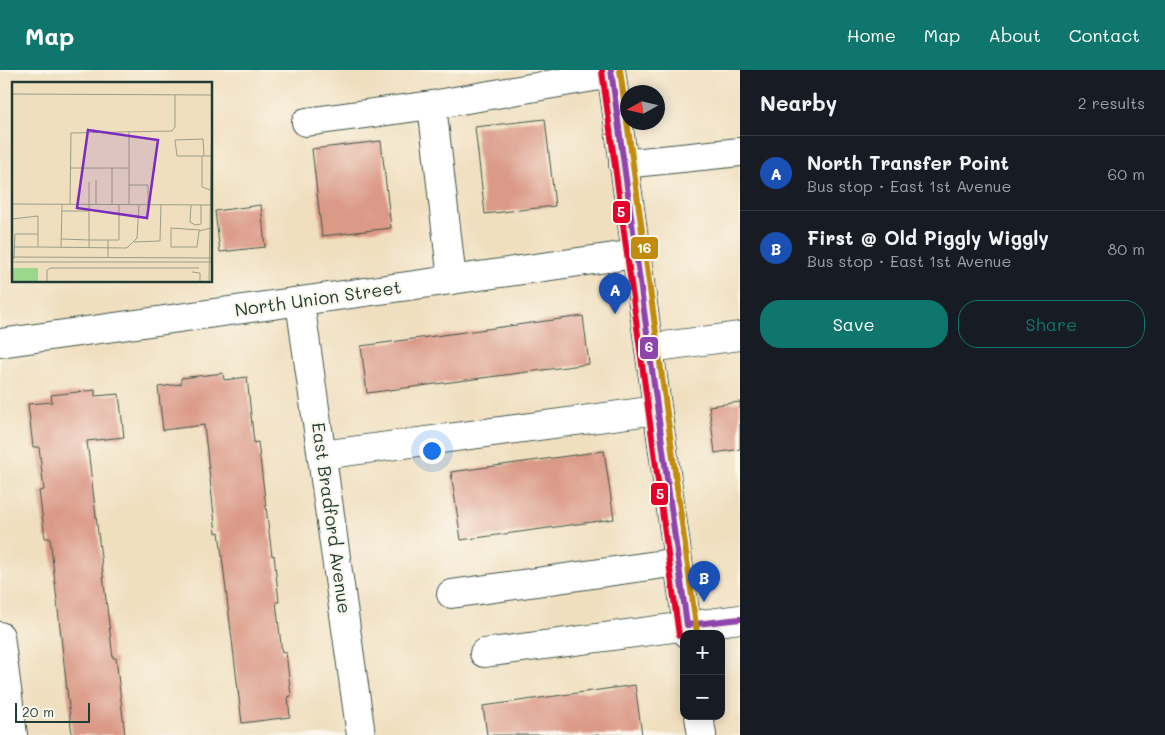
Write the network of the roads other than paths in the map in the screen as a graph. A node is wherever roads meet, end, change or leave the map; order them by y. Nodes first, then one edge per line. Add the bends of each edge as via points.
1 (611, 72) edge
2 (432, 105) junction
3 (306, 122) dead end
4 (740, 152) edge
5 (623, 164) junction
6 (636, 254) junction
7 (452, 280) junction
8 (300, 302) junction
9 (740, 336) edge
10 (0, 343) edge
11 (649, 348) junction
12 (657, 410) junction
13 (322, 455) junction
14 (678, 562) junction
15 (451, 594) dead end
16 (740, 618) edge
17 (687, 630) edge
18 (680, 631) edge
19 (0, 636) edge
20 (484, 654) dead end
21 (700, 720) edge
22 (12, 735) edge
23 (361, 735) edge
24 (702, 735) edge

1 - 2 street
1 - 5 street
2 - 3 street
2 - 7 street
4 - 5 street
5 - 6 street
6 - 7 street, North Union Street
6 - 11 street
7 - 8 street, North Union Street
8 - 10 street, North Union Street
8 - 13 street, East Bradford Avenue
9 - 11 street
11 - 12 street
12 - 13 street
12 - 14 street
13 - 23 street, East Bradford Avenue
14 - 15 street
14 - 17 street
16 - 17 street
18 - 20 street
19 - 22 street
21 - 24 street

